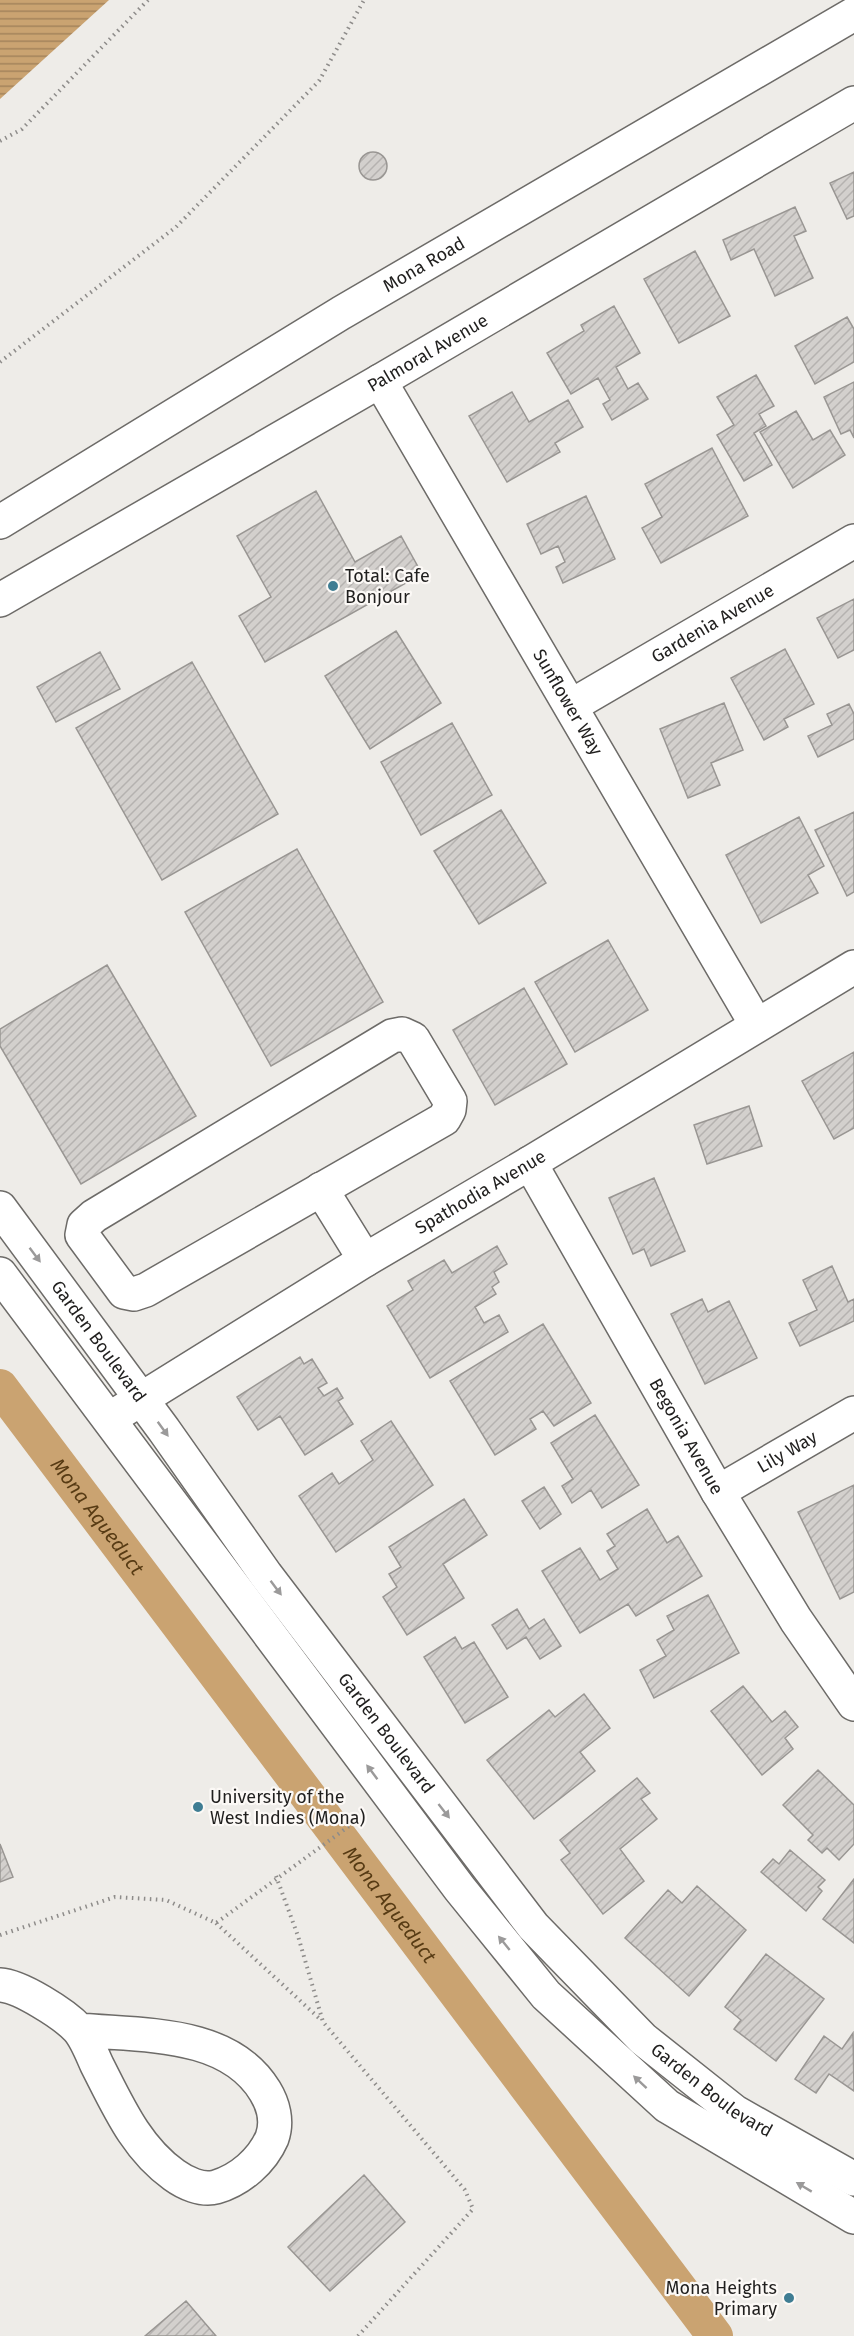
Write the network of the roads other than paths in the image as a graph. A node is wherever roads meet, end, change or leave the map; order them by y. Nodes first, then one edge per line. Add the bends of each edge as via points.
1 (854, 14) edge
2 (854, 104) edge
3 (380, 381) junction
4 (0, 522) edge
5 (854, 541) edge
6 (0, 600) edge
7 (571, 706) junction
8 (854, 967) edge
9 (756, 1024) junction
10 (530, 1163) junction
11 (321, 1189) junction
12 (0, 1208) edge
13 (365, 1260) junction
14 (0, 1274) edge
15 (141, 1399) junction
16 (854, 1413) edge
17 (109, 1419) junction
18 (718, 1492) junction
19 (854, 1704) edge
20 (0, 1985) edge
21 (79, 2030) junction
22 (854, 2179) edge
23 (854, 2217) edge

1 - 4 street, Mona Road via 341,313
2 - 3 street, Palmoral Avenue
3 - 6 street, Palmoral Avenue
3 - 7 street, Sunflower Way
5 - 7 street, Gardenia Avenue
7 - 9 street, Sunflower Way
8 - 9 street, Spathodia Avenue
9 - 10 street, Spathodia Avenue
10 - 13 street, Spathodia Avenue
10 - 18 street, Begonia Avenue
11 - 11 street via 134,1294 124,1292 82,1235 84,1225 94,1216 392,1036 402,1034 413,1039 450,1101 444,1119
11 - 13 street
12 -> 15 street, Garden Boulevard
13 - 15 street, Spathodia Avenue
14 - 17 street, Garden Boulevard
15 - 17 street, Spathodia Avenue
15 -> 22 street, Garden Boulevard via 266,1575 533,1926 643,2039 707,2090 735,2112
16 - 18 street, Lily Way
23 -> 17 street, Garden Boulevard via 667,2106 546,1995 460,1889
18 - 19 street, Begonia Avenue via 796,1620
20 - 21 street via 38,2000
21 - 21 street via 129,2127 155,2162 185,2184 212,2188 237,2180 272,2137 274,2106 259,2082 238,2061 195,2042

